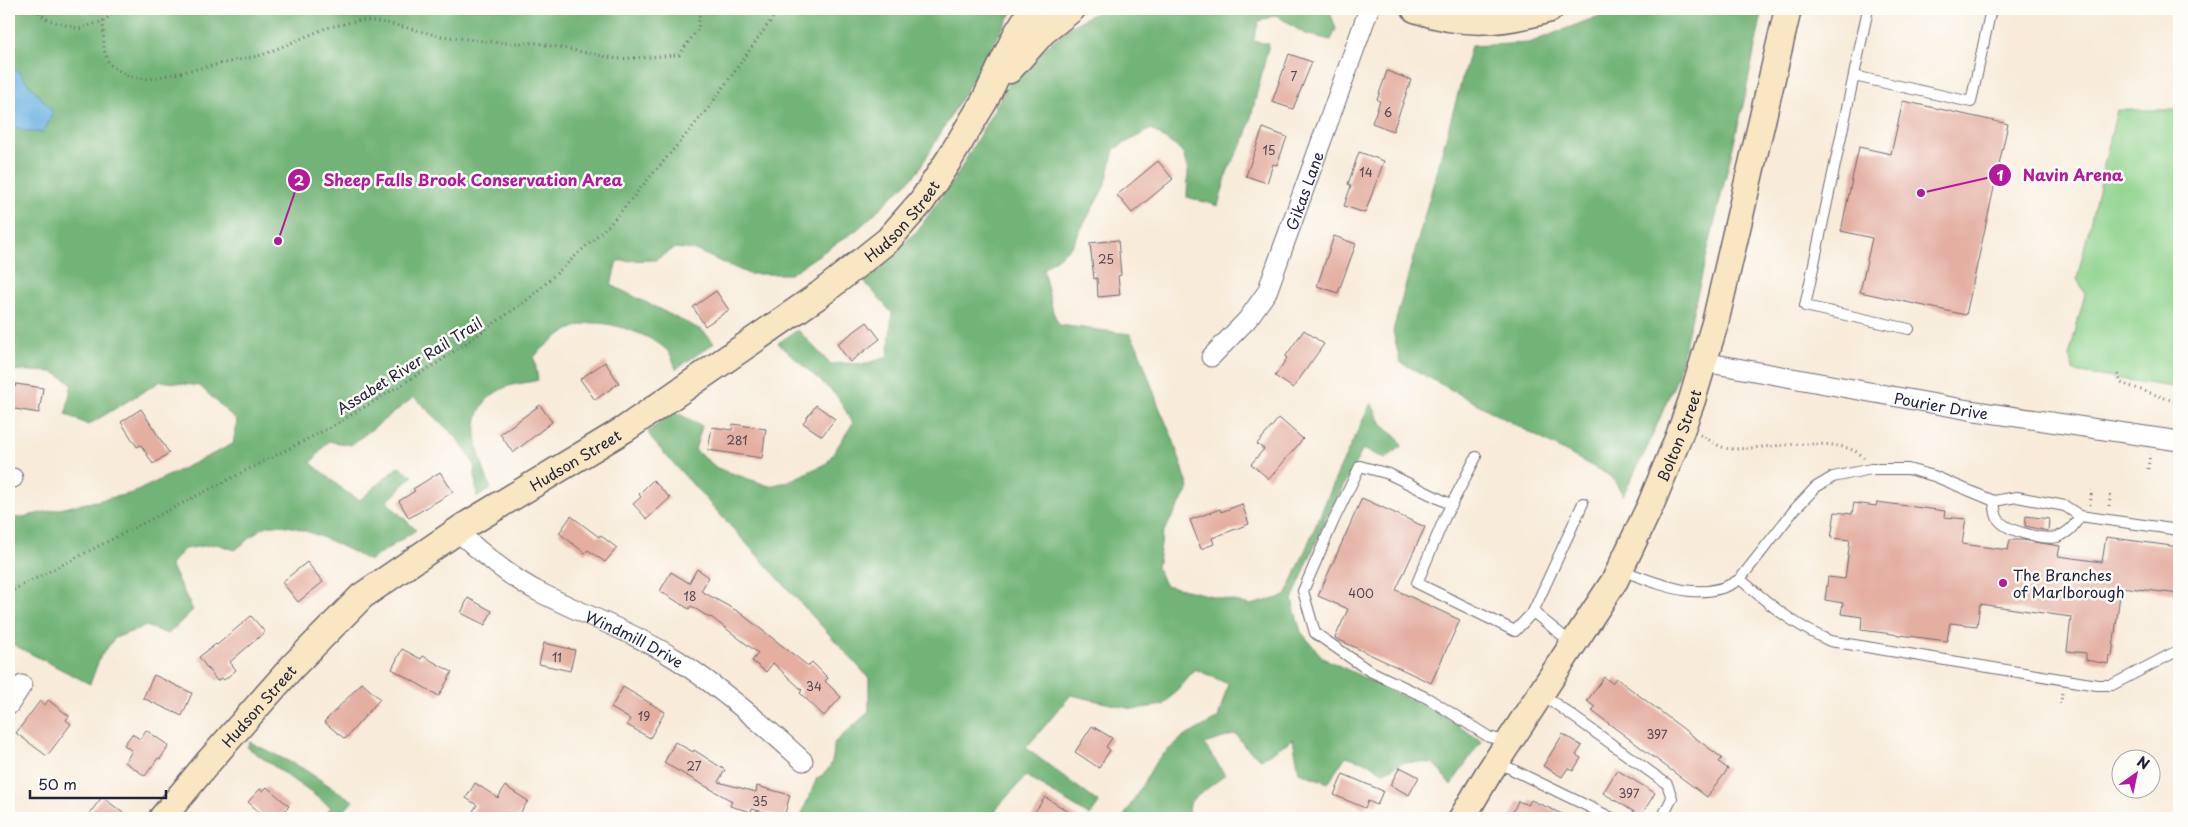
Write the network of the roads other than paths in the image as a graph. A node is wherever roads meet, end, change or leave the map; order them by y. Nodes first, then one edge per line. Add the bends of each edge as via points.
1 (1032, 9) edge
2 (1072, 9) edge
3 (1369, 9) edge
4 (1415, 9) edge
5 (1550, 9) edge
6 (1788, 9) edge
7 (1868, 9) edge
8 (1991, 9) edge
9 (1854, 76) junction
10 (985, 100) junction
11 (1909, 328) dead end
12 (1211, 357) dead end
13 (1704, 362) junction
14 (2179, 441) edge
15 (1476, 457) dead end
16 (1994, 501) junction
17 (1583, 503) dead end
18 (1452, 505) junction
19 (2080, 516) junction
20 (2179, 530) edge
21 (457, 531) junction
22 (1620, 570) junction
23 (1740, 580) junction
24 (1533, 612) junction
25 (1574, 645) junction
26 (2179, 650) edge
27 (22, 684) dead end
28 (1542, 694) junction
29 (9, 705) edge
30 (1503, 752) junction
31 (803, 761) dead end
32 (162, 818) edge
33 (1462, 818) edge
34 (1612, 818) edge
35 (1662, 818) edge

1 - 10 street, Hudson Street
2 - 10 street, Hudson Street via 1029,46
3 - 12 street, Gikas Lane via 1267,292 1247,320
4 - 5 street via 1476,22
6 - 13 street, Bolton Street
7 - 9 lane
8 - 9 lane via 1971,102
9 - 11 lane via 1805,306
10 - 21 street, Hudson Street via 922,201 888,240 863,262 626,429
13 - 14 street, Pourier Drive via 1969,410
13 - 22 street, Bolton Street via 1679,436
15 - 18 lane
16 - 19 lane via 2016,497 2065,506
16 - 19 lane via 1997,517 2005,526 2023,534 2056,537 2073,528
16 - 23 lane via 1934,476 1908,470 1871,469 1833,477 1804,498
17 - 24 lane
18 - 24 lane via 1417,583 1515,631
18 - 30 lane via 1389,474 1360,466 1303,591 1315,633 1368,670 1429,699 1490,737
19 - 20 lane
21 - 31 street, Windmill Drive via 498,567 539,592 616,627 675,659 743,707
21 - 32 street, Hudson Street via 362,596 287,672
22 - 23 lane via 1668,587 1691,591 1712,592
22 - 25 street, Bolton Street
23 - 26 lane via 1778,612 1830,641 2097,685 2112,684
24 - 25 lane
25 - 28 street, Bolton Street
27 - 29 street
28 - 30 street, Bolton Street
28 - 35 lane via 1664,780 1670,787 1672,798
30 - 33 street, Bolton Street
30 - 34 lane

